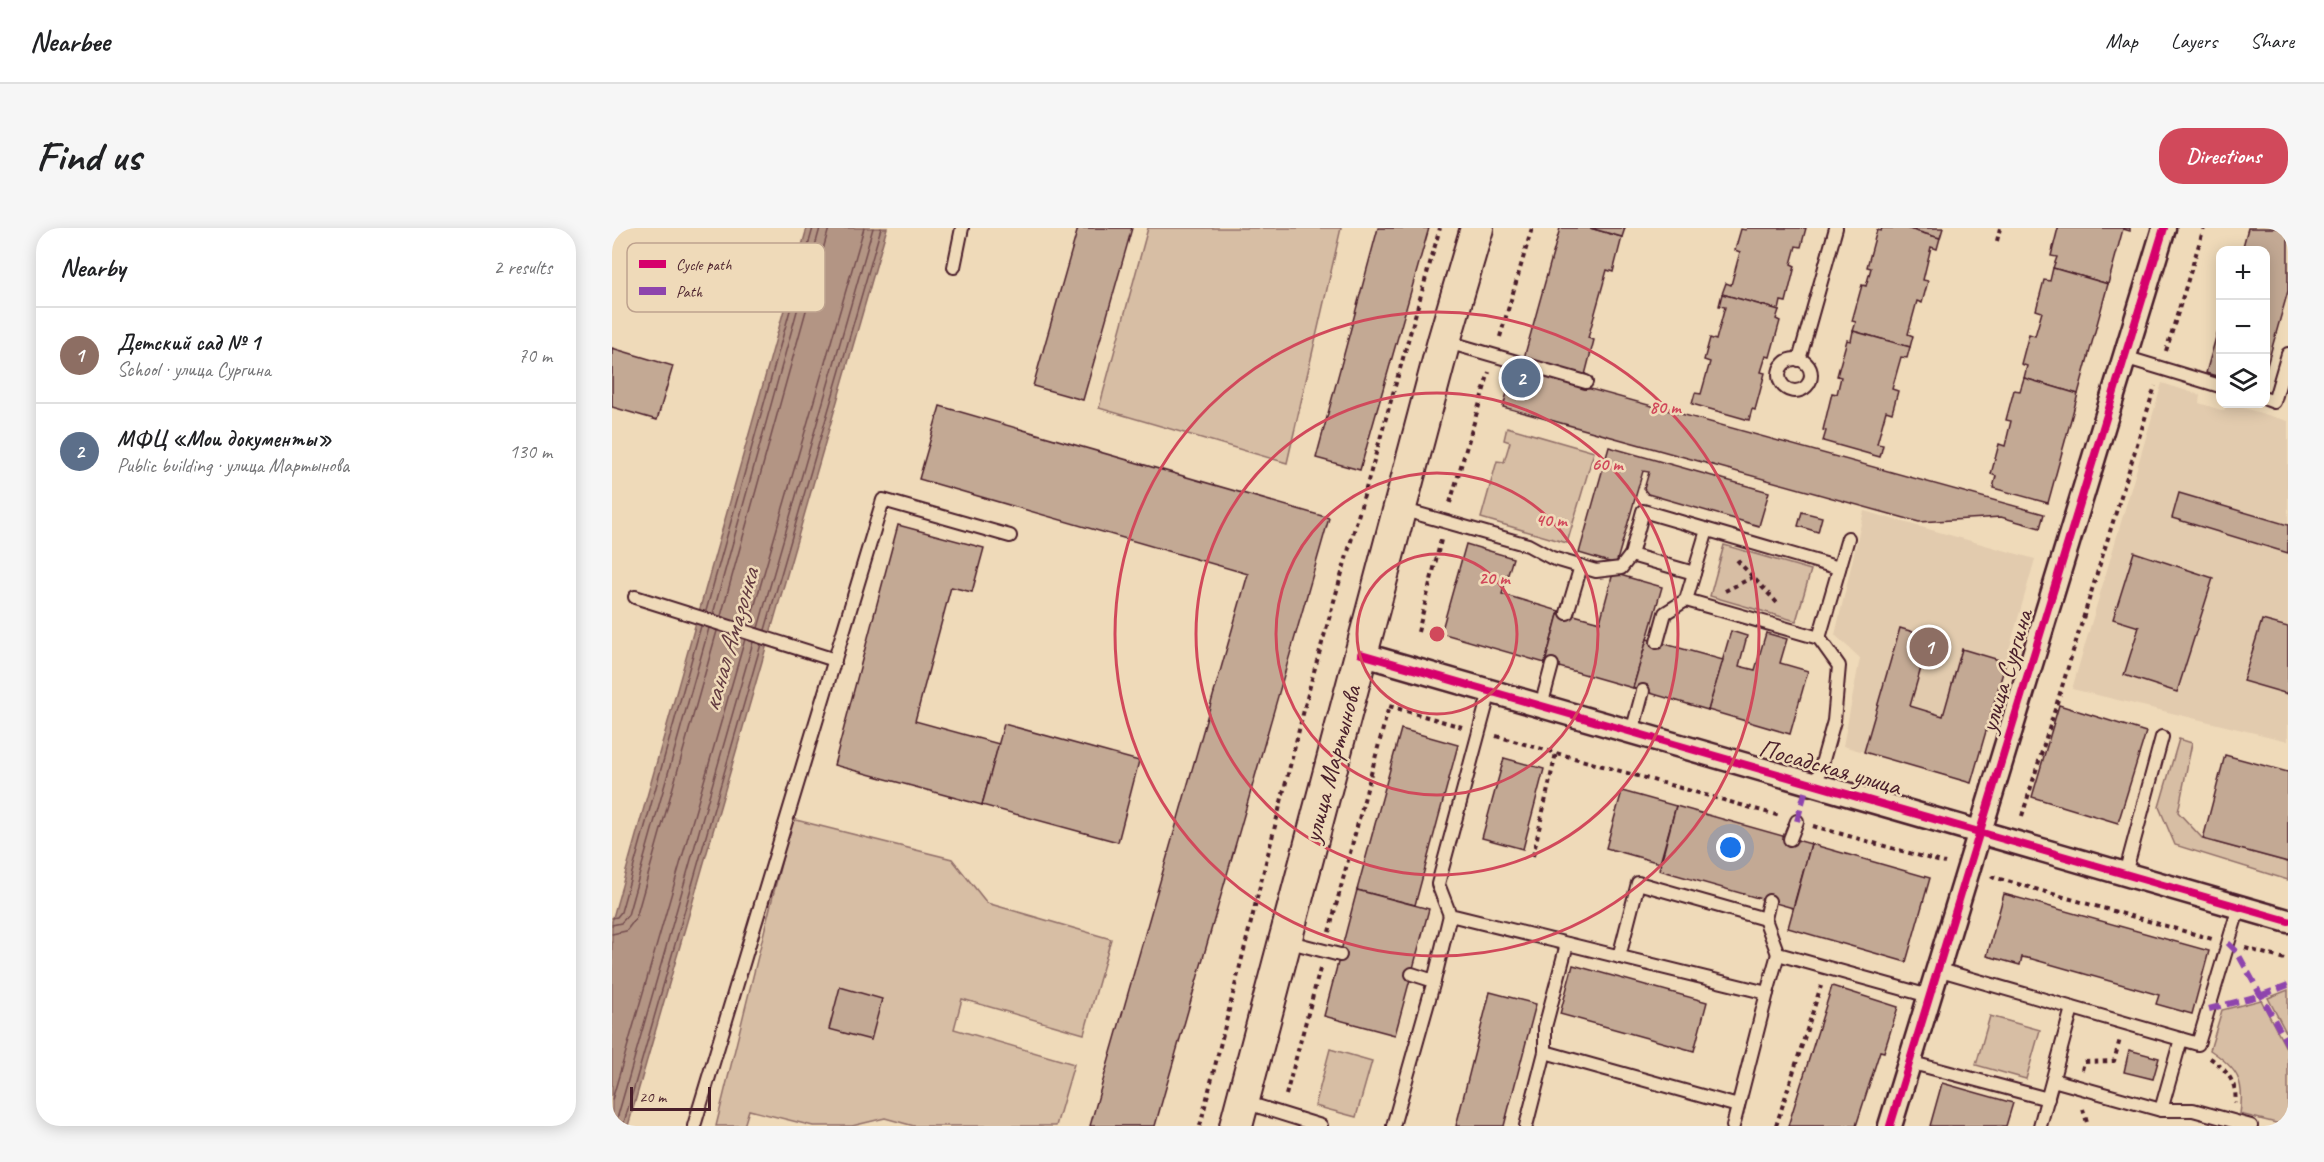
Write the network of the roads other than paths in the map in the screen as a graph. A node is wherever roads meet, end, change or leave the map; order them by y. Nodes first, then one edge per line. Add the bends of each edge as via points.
1 (962, 228) edge
2 (1477, 228) edge
3 (1836, 228) edge
4 (2164, 228) edge
5 (954, 267) dead end
6 (1444, 341) junction
7 (2288, 354) edge
8 (2124, 357) junction
9 (1799, 360) dead end
10 (1586, 382) dead end
11 (2216, 385) edge
12 (2270, 401) edge
13 (1400, 508) junction
14 (1711, 531) junction
15 (1010, 536) dead end
16 (1848, 538) dead end
17 (1631, 555) junction
18 (1581, 566) junction
19 (1839, 568) junction
20 (1694, 573) junction
21 (634, 597) dead end
22 (1686, 600) junction
23 (1567, 613) dead end
24 (1819, 638) junction
25 (1657, 642) dead end
26 (1361, 654) junction
27 (835, 660) junction
28 (1552, 665) dead end
29 (1490, 691) junction
30 (1643, 691) dead end
31 (1541, 706) junction
32 (1632, 732) junction
33 (2162, 737) dead end
34 (1816, 784) junction
35 (1797, 821) road end
36 (1979, 831) junction
37 (1790, 839) dead end
38 (2125, 874) junction
39 (1769, 901) dead end
40 (2239, 907) junction
41 (1450, 915) junction
42 (1765, 919) junction
43 (2288, 921) edge
44 (1285, 940) junction
45 (1567, 944) junction
46 (1778, 954) junction
47 (1340, 955) dead end
48 (1618, 957) junction
49 (1937, 969) junction
50 (1412, 974) dead end
51 (1434, 981) junction
52 (1767, 993) junction
53 (1929, 996) junction
54 (2072, 1008) junction
55 (2181, 1039) junction
56 (1545, 1052) junction
57 (1909, 1062) junction
58 (2053, 1080) junction
59 (2048, 1099) junction
60 (1738, 1106) junction
61 (2161, 1110) junction
62 (1239, 1114) edge
63 (694, 1126) edge
64 (1321, 1126) edge
65 (1393, 1126) edge
66 (1526, 1126) edge
67 (1733, 1126) edge
68 (1890, 1126) edge
69 (2040, 1126) edge
70 (2251, 1126) edge

1 - 5 lane
2 - 6 main road, улица Мартынова
3 - 9 lane
4 - 8 street, улица Сургина
6 - 10 lane
6 - 13 main road, улица Мартынова
7 - 12 lane via 2274,402
8 - 11 lane
8 - 36 street, улица Сургина
13 - 18 lane via 1528,545 1552,558
13 - 26 main road, улица Мартынова
14 - 17 lane via 1643,511
14 - 19 lane
14 - 20 lane
15 - 27 lane via 883,500
16 - 19 lane
17 - 18 lane via 1621,568 1596,571
17 - 20 lane
18 - 23 lane
19 - 24 lane
20 - 22 lane
21 - 27 lane
22 - 24 lane
22 - 25 lane via 1665,613
24 - 34 lane via 1839,666 1834,721
26 - 29 street, Посадская улица
26 - 44 main road, улица Мартынова
27 - 63 lane
28 - 31 lane
29 - 31 street, Посадская улица
29 - 41 lane via 1437,884
30 - 32 lane
31 - 32 street, Посадская улица
32 - 34 street, Посадская улица
33 - 38 lane
34 - 36 street, Посадская улица
35 - 37 lane
36 - 38 street, Посадская улица
36 - 49 street, улица Сургина
38 - 40 street, Посадская улица
39 - 42 lane
40 - 43 street, Посадская улица
40 - 55 lane via 2198,1044
41 - 45 lane
41 - 51 lane
42 - 46 lane
42 - 48 lane via 1638,883
44 - 47 lane
44 - 62 main road, улица Мартынова
45 - 48 lane
45 - 56 lane via 1545,1027
46 - 52 lane
46 - 53 lane
48 - 52 lane
49 - 53 street, улица Сургина
49 - 54 lane
50 - 51 lane
51 - 65 lane
52 - 60 lane
53 - 57 street, улица Сургина
54 - 55 lane
54 - 58 lane
55 - 61 lane
56 - 60 lane
56 - 66 lane
57 - 59 lane
57 - 68 street, улица Сургина
58 - 59 lane
58 - 61 lane
59 - 69 lane
60 - 67 lane
61 - 70 lane via 2193,1110
62 - 64 lane via 1281,1113

